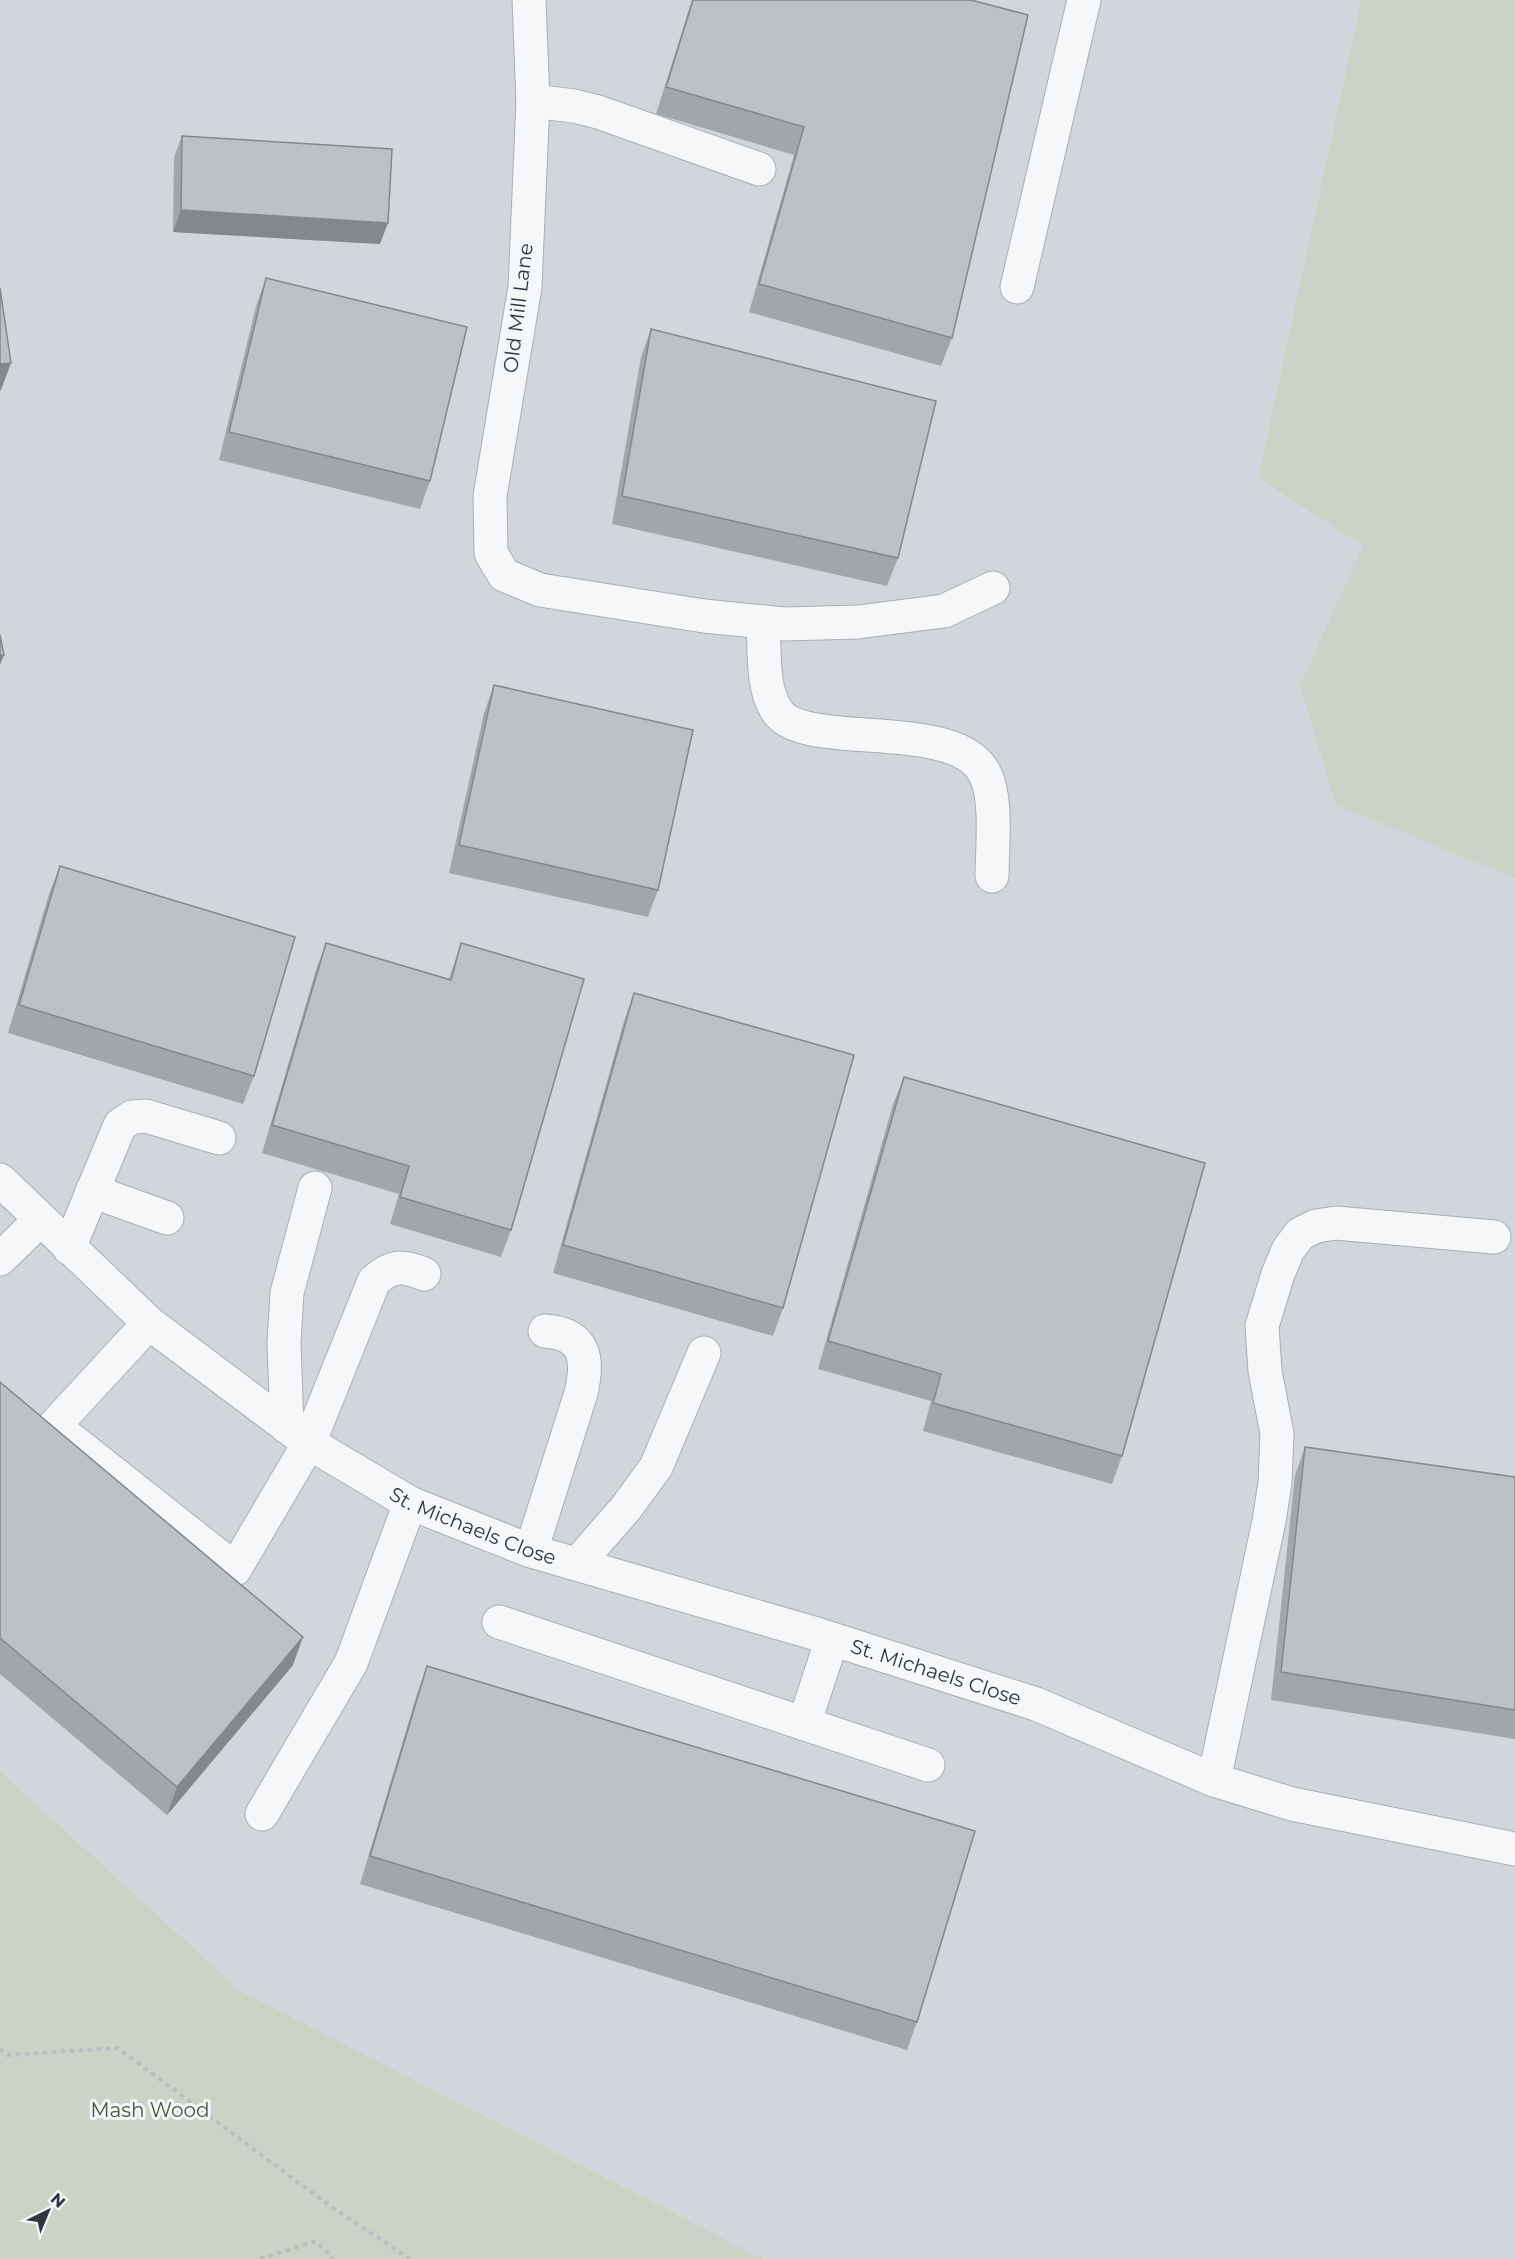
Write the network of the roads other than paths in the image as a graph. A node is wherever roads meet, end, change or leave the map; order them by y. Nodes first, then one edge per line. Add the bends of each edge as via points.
1 (529, 0) edge
2 (1084, 0) edge
3 (533, 101) junction
4 (759, 169) dead end
5 (1017, 287) dead end
6 (993, 588) dead end
7 (763, 622) junction
8 (992, 876) dead end
9 (219, 1138) dead end
10 (0, 1180) edge
11 (315, 1188) dead end
12 (92, 1191) junction
13 (167, 1218) dead end
14 (40, 1220) junction
15 (1494, 1237) dead end
16 (69, 1248) junction
17 (0, 1259) edge
18 (424, 1274) dead end
19 (149, 1323) junction
20 (545, 1331) dead end
21 (704, 1353) dead end
22 (298, 1435) junction
23 (410, 1503) junction
24 (531, 1551) junction
25 (578, 1563) junction
26 (499, 1622) dead end
27 (832, 1639) junction
28 (804, 1724) junction
29 (928, 1766) dead end
30 (1214, 1780) junction
31 (262, 1814) dead end
32 (1515, 1849) edge

1 - 3 street, Old Mill Lane
2 - 5 street
3 - 4 street via 598,112
3 - 7 street, Old Mill Lane via 525,287 490,496 491,553 504,575 540,590
6 - 7 street via 944,611 858,622
7 - 8 street via 768,693 778,714 802,727 923,741 971,756 984,773 991,795
9 - 12 street via 146,1116 132,1117 120,1125
10 - 14 street, St. Michaels Close
11 - 22 street via 286,1293 284,1342
12 - 13 street
12 - 16 street
14 - 16 street, St. Michaels Close
14 - 17 street
15 - 30 street via 1336,1223 1300,1234 1288,1250 1262,1326 1265,1371 1277,1434 1275,1483
16 - 19 street, St. Michaels Close
18 - 22 street via 405,1266 393,1267 374,1281
19 - 22 street, St. Michaels Close
19 - 22 street via 54,1425 235,1569
20 - 24 street via 557,1332 576,1343 587,1366
21 - 25 street via 656,1467
22 - 23 street, St. Michaels Close
23 - 24 street, St. Michaels Close
23 - 31 street via 351,1663
24 - 25 street, St. Michaels Close
25 - 27 street, St. Michaels Close
26 - 28 street
27 - 28 street
27 - 30 street, St. Michaels Close via 1036,1704
28 - 29 street
30 - 32 street, St. Michaels Close via 1292,1804

